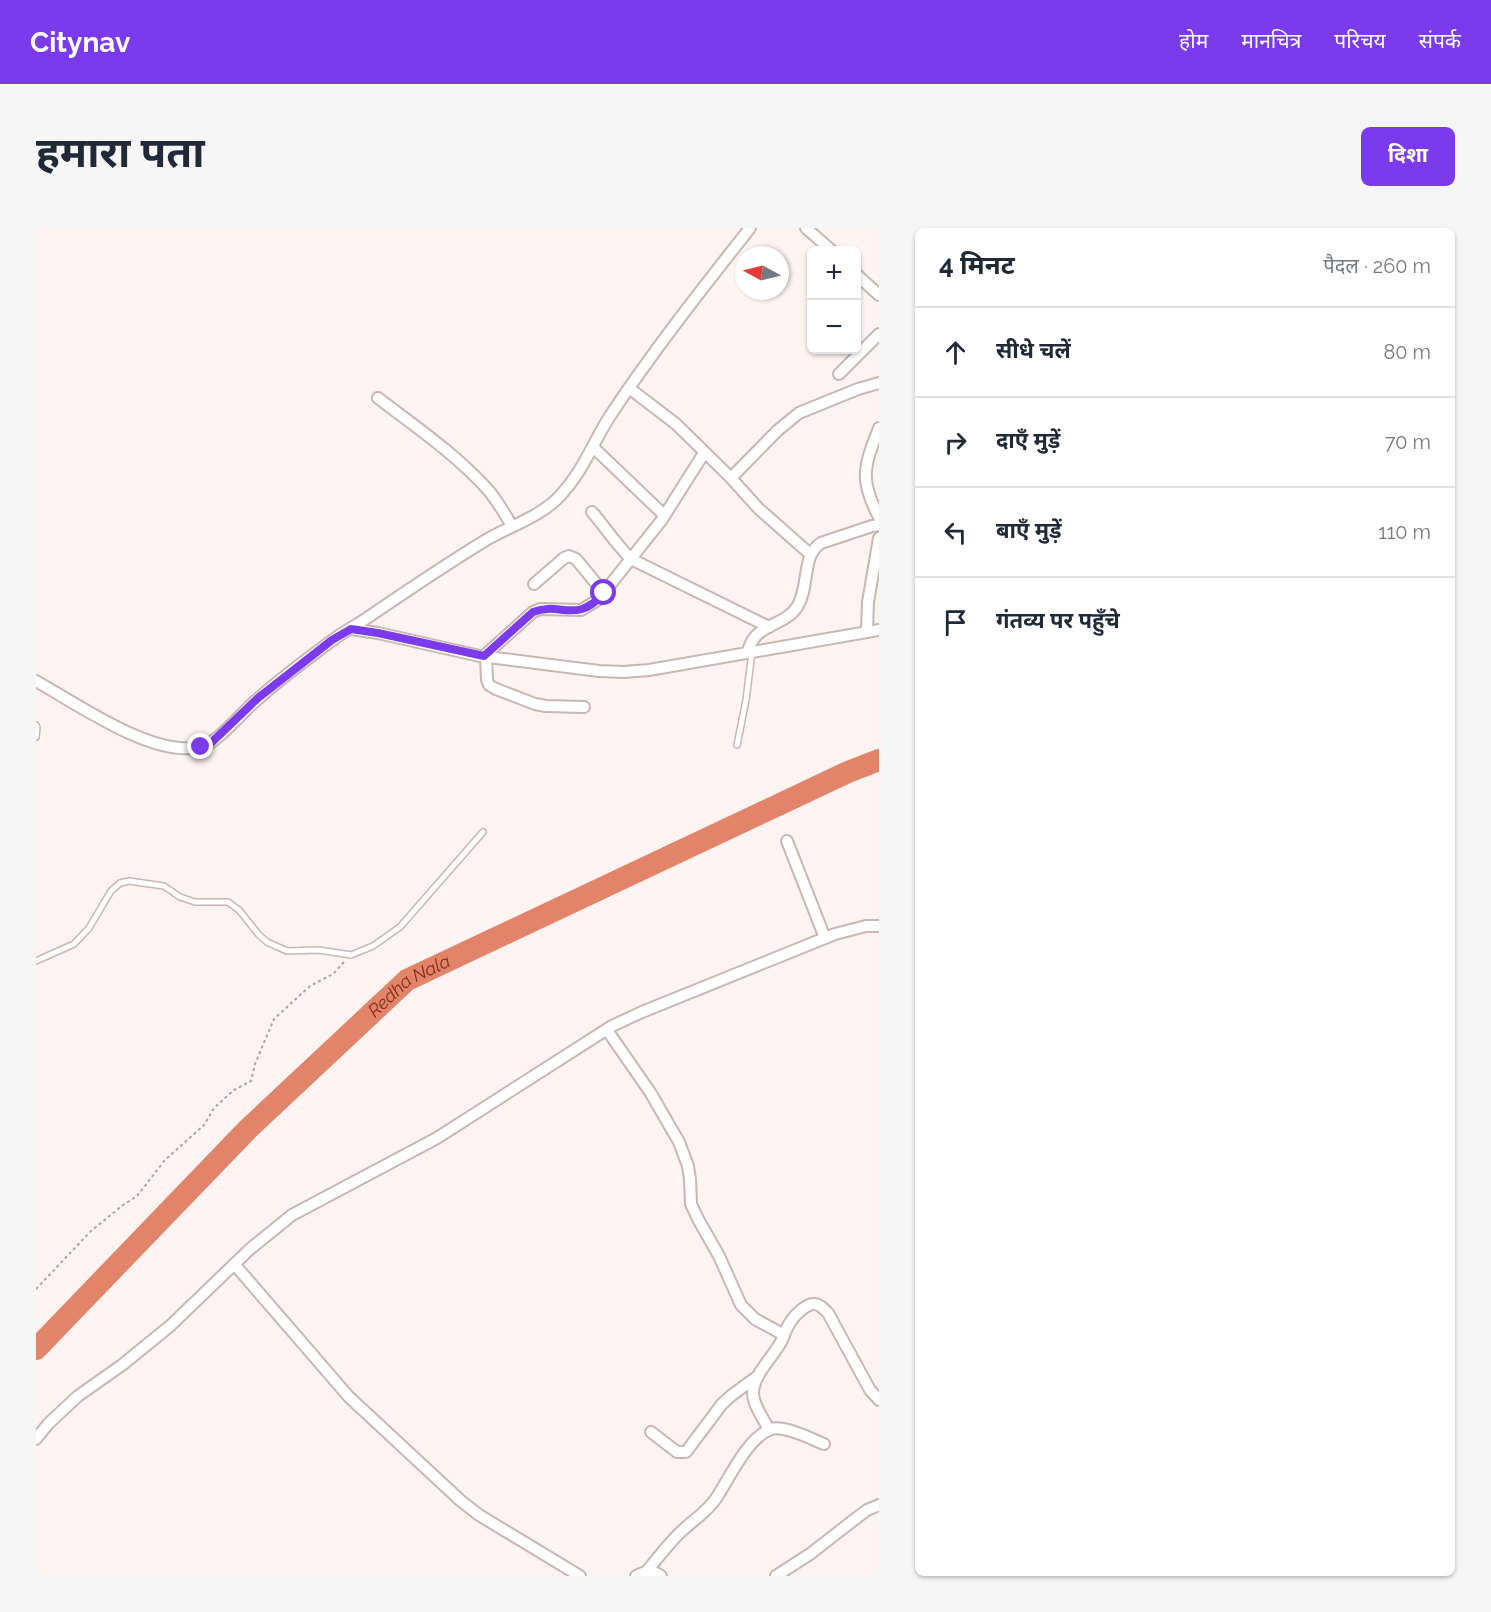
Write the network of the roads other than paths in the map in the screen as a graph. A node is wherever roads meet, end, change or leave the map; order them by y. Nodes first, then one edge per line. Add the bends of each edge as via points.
1 (750, 228) edge
2 (806, 228) edge
3 (826, 246) edge
4 (861, 279) edge
5 (879, 295) edge
6 (879, 334) edge
7 (839, 374) dead end
8 (879, 383) edge
9 (629, 388) junction
10 (378, 398) dead end
11 (879, 429) edge
12 (593, 447) junction
13 (705, 453) junction
14 (731, 478) junction
15 (592, 512) dead end
16 (664, 515) junction
17 (879, 517) edge
18 (879, 525) edge
19 (512, 526) junction
20 (879, 538) edge
21 (810, 554) junction
22 (630, 560) junction
23 (534, 584) dead end
24 (604, 593) junction
25 (769, 627) junction
26 (351, 629) junction
27 (879, 630) edge
28 (867, 632) junction
29 (750, 652) junction
30 (485, 656) junction
31 (36, 681) edge
32 (584, 707) dead end
33 (36, 725) edge
34 (36, 737) edge
35 (737, 745) dead end
36 (483, 832) dead end
37 (786, 841) dead end
38 (879, 926) edge
39 (825, 938) junction
40 (36, 961) edge
41 (607, 1029) junction
42 (235, 1265) junction
43 (784, 1335) junction
44 (760, 1374) junction
45 (879, 1400) edge
46 (769, 1430) junction
47 (651, 1432) dead end
48 (36, 1439) edge
49 (824, 1444) dead end
50 (879, 1505) edge
51 (647, 1571) junction
52 (580, 1576) edge
53 (636, 1576) edge
54 (661, 1576) edge
55 (776, 1576) edge

1 - 9 street
2 - 3 street
4 - 5 street
6 - 7 street
8 - 14 street via 799,413
9 - 12 street
9 - 13 street via 676,424
10 - 19 street via 465,468 489,491
11 - 17 street via 865,478
12 - 16 street
12 - 19 street via 558,498
13 - 14 street
13 - 16 street
14 - 21 street
15 - 22 street
16 - 22 street
18 - 21 street via 821,543
19 - 26 street
20 - 28 street
21 - 25 street via 798,606 788,618
22 - 24 street
22 - 25 street
23 - 24 street via 569,556 576,559
24 - 30 street via 581,610 533,612
25 - 29 street via 754,638
26 - 30 street
26 - 31 street via 258,698 211,743 201,747 188,749 145,740
27 - 28 street
28 - 29 street
29 - 30 street via 624,672
29 - 35 lane
30 - 32 street via 487,680 496,689 535,704
33 - 34 lane
36 - 40 lane via 400,927 373,946 351,955 319,950 286,951 267,942 228,902 195,902 164,886 129,881 111,891 89,928 74,944
37 - 39 street
38 - 39 street
39 - 41 street
41 - 42 street via 437,1138 292,1215
41 - 43 street via 679,1142 688,1166 691,1204 741,1305 755,1319
42 - 48 street via 170,1326 78,1396
42 - 52 street via 349,1397 461,1501
43 - 44 street
43 - 45 street via 803,1309 815,1304 822,1307
44 - 46 street via 753,1395
44 - 47 street via 722,1404 686,1452 677,1452
46 - 49 street via 785,1429
46 - 51 street via 742,1455 709,1508 684,1528
50 - 55 street
51 - 53 street
51 - 54 street

